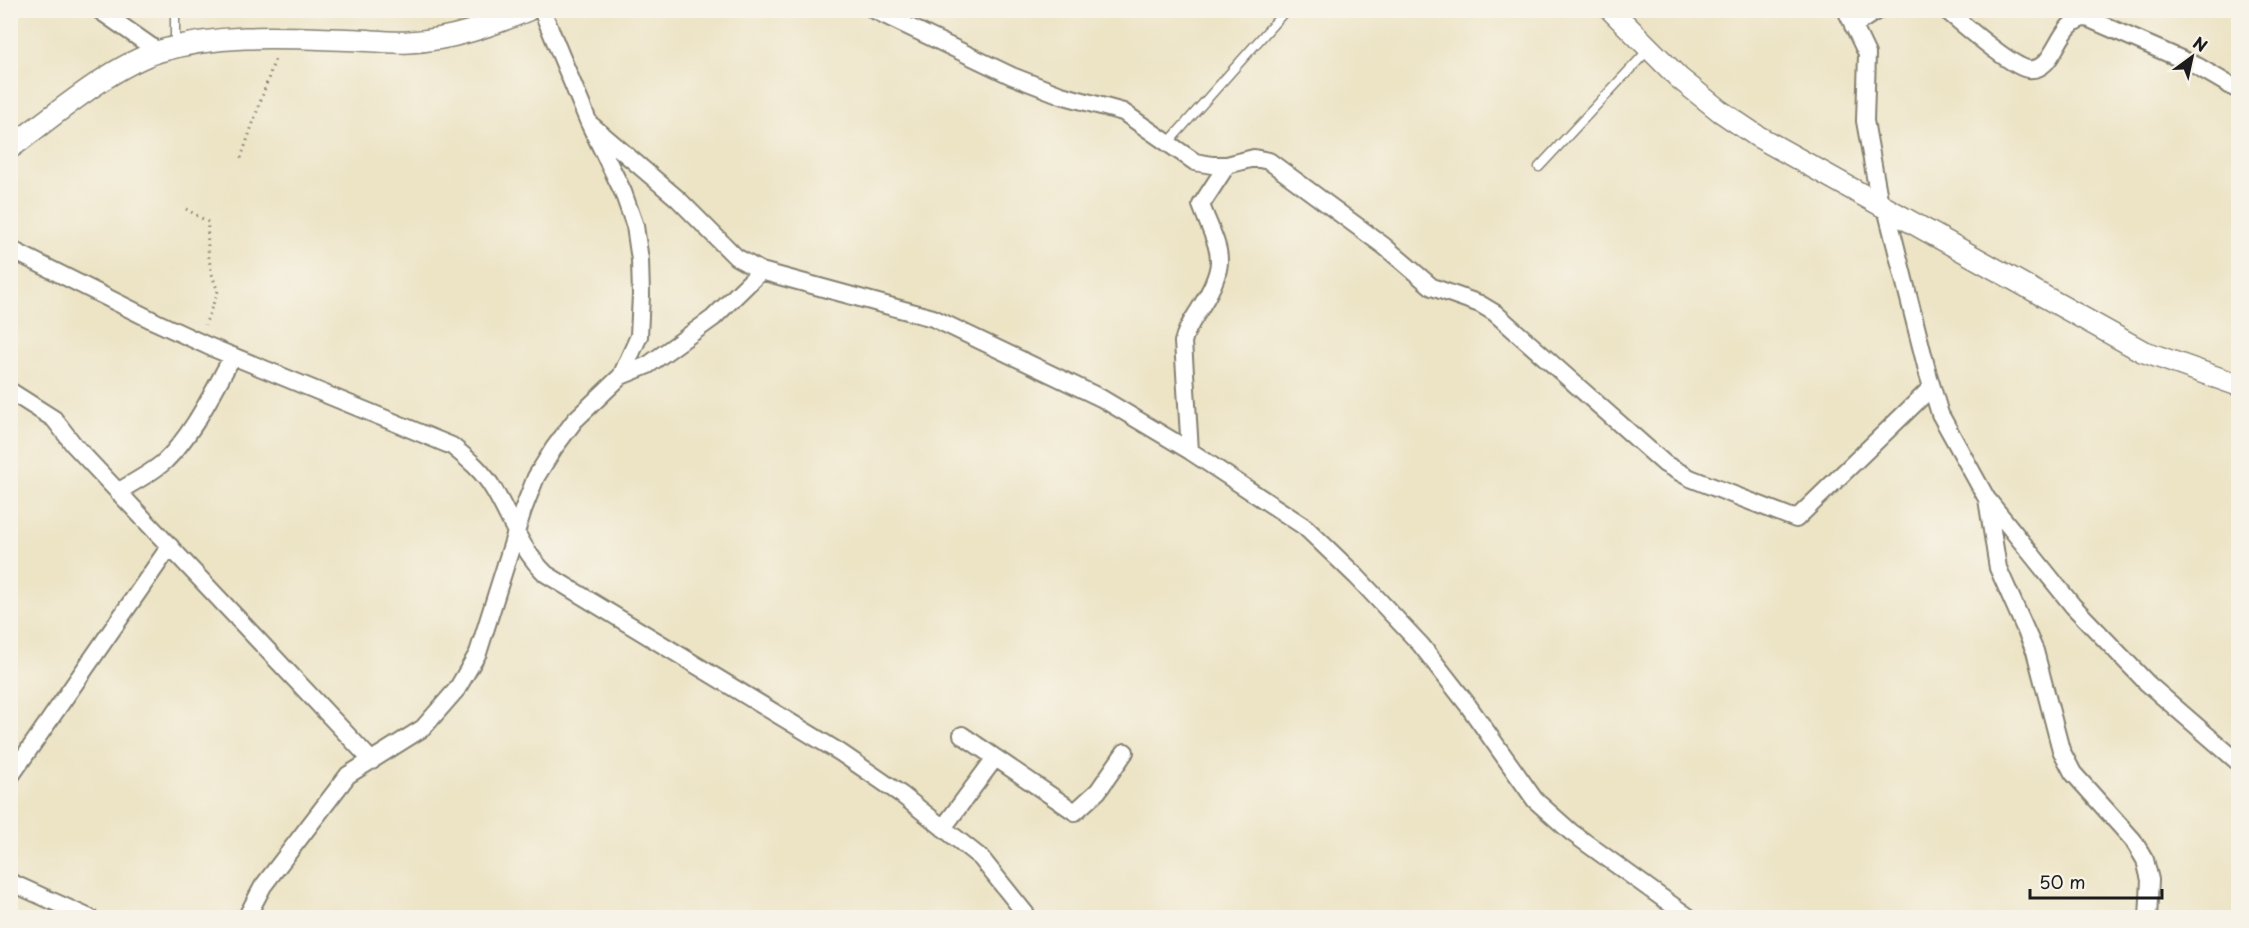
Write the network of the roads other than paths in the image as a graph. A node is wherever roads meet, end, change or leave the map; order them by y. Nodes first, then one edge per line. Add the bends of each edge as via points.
1 (99, 10) edge
2 (175, 10) edge
3 (528, 10) edge
4 (542, 10) edge
5 (874, 10) edge
6 (1286, 10) edge
7 (1611, 10) edge
8 (1878, 10) edge
9 (1946, 10) edge
10 (1850, 18) edge
11 (1649, 48) junction
12 (167, 50) junction
13 (2238, 90) edge
14 (589, 123) junction
15 (1168, 143) junction
16 (10, 148) edge
17 (1227, 165) junction
18 (1539, 167) dead end
19 (1883, 206) junction
20 (10, 249) edge
21 (761, 271) junction
22 (233, 356) junction
23 (621, 376) junction
24 (2238, 385) edge
25 (1932, 387) junction
26 (10, 391) edge
27 (1190, 451) junction
28 (118, 492) junction
29 (1987, 499) junction
30 (516, 534) junction
31 (170, 546) junction
32 (962, 735) dead end
33 (1125, 752) dead end
34 (995, 758) junction
35 (372, 761) junction
36 (2238, 762) edge
37 (10, 777) edge
38 (943, 828) junction
39 (10, 882) edge
40 (247, 917) edge
41 (90, 918) edge
42 (1029, 918) edge
43 (1690, 918) edge
44 (2148, 918) edge

1 - 12 street
2 - 12 lane
3 - 12 street via 491,26 410,42 256,36 202,41
4 - 14 street
5 - 15 street via 1012,76 1123,112
6 - 15 lane
7 - 11 street
8 - 10 street
9 - 13 street via 2015,64 2029,69 2038,68 2048,59 2071,23 2086,18 2197,66
10 - 19 street via 1867,54 1865,121
11 - 18 lane
11 - 19 street via 1679,78 1757,136
12 - 16 street via 134,61
14 - 21 street via 678,198 736,257
14 - 23 street via 623,192 635,226 640,260 639,336
15 - 17 street via 1195,162
17 - 25 street via 1254,158 1269,161 1384,246 1432,287 1495,313 1665,464 1690,478 1796,519
17 - 27 street via 1202,205 1220,254 1220,271 1183,342
19 - 24 street via 2142,351
19 - 25 street
20 - 22 street
21 - 23 street via 713,318 648,365
21 - 27 street via 933,318 1101,398
22 - 28 street via 175,450 163,463
22 - 30 street via 452,446 474,464 494,489
23 - 30 street via 575,420 554,448 537,477
25 - 29 street via 1940,414
26 - 28 street via 54,419
27 - 43 street via 1305,527 1421,645 1535,800 1571,832
28 - 31 street
29 - 36 street via 2081,614 2147,683
29 - 44 street via 1998,568 2035,651 2061,750 2073,773 2133,840 2145,860 2150,880
30 - 35 street via 478,653 457,690 423,728
30 - 38 street via 532,560 546,573 841,753
31 - 35 street
31 - 37 street
32 - 34 street
33 - 34 street via 1098,791 1075,812
34 - 38 street
35 - 40 street via 348,775 263,886
38 - 42 street via 981,858
39 - 41 street

